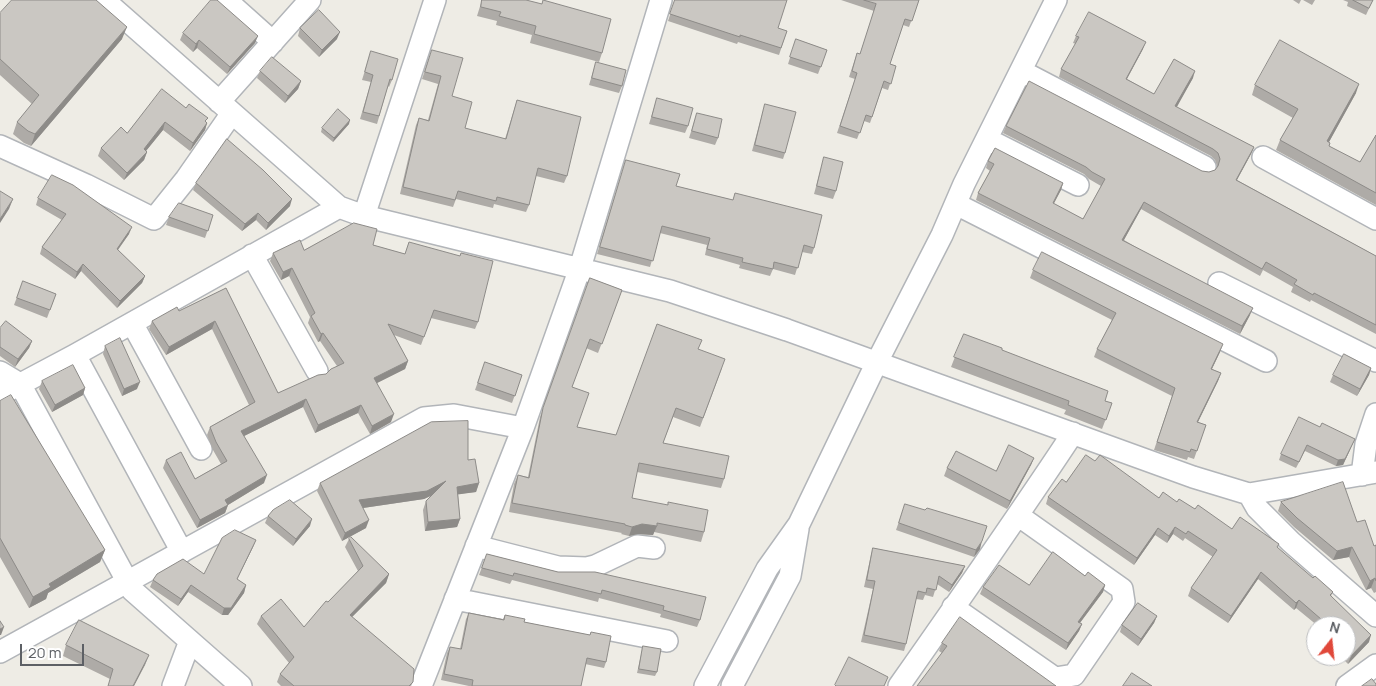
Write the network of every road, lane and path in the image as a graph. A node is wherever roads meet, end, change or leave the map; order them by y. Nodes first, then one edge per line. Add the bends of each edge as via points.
1 (104, 0) edge
2 (226, 0) edge
3 (310, 0) edge
4 (435, 0) edge
5 (661, 0) edge
6 (1056, 0) edge
7 (273, 42) junction
8 (1021, 71) junction
9 (226, 107) junction
10 (987, 139) junction
11 (0, 146) edge
12 (1263, 157) dead end
13 (1205, 167) dead end
14 (1078, 185) dead end
15 (956, 204) junction
16 (339, 207) junction
17 (364, 216) junction
18 (1376, 218) edge
19 (252, 255) junction
20 (580, 268) junction
21 (1219, 283) dead end
22 (132, 323) junction
23 (75, 355) junction
24 (1266, 361) dead end
25 (1376, 361) edge
26 (877, 362) junction
27 (317, 371) dead end
28 (0, 372) edge
29 (20, 384) junction
30 (0, 395) edge
31 (1376, 414) edge
32 (523, 428) junction
33 (1073, 433) junction
34 (201, 449) dead end
35 (1369, 474) edge
36 (1249, 494) junction
37 (1019, 516) junction
38 (799, 524) junction
39 (476, 546) junction
40 (654, 548) dead end
41 (182, 552) junction
42 (127, 583) junction
43 (455, 599) junction
44 (953, 607) junction
45 (1376, 616) edge
46 (667, 641) dead end
47 (190, 642) junction
48 (0, 652) edge
49 (1376, 665) edge
50 (173, 686) edge
51 (241, 686) edge
52 (421, 686) edge
53 (705, 686) edge
54 (732, 686) edge
55 (899, 686) edge
56 (1347, 686) edge

1 - 9 street
2 - 7 street
3 - 7 street
4 - 17 street
5 - 20 street
6 - 8 street
7 - 9 street
8 - 10 street
8 - 13 street
9 - 11 street via 186,179 154,219
9 - 16 street
10 - 14 street
10 - 15 street
12 - 18 street
15 - 24 street
15 - 26 street
16 - 17 street
16 - 19 street
17 - 20 street
19 - 22 street
19 - 27 street
20 - 26 street via 670,291
20 - 32 street
21 - 25 street
22 - 23 street
22 - 34 street
23 - 29 street
23 - 41 street
26 - 33 street
26 - 38 street
28 - 29 street
29 - 30 street
29 - 42 street
31 - 35 street via 1366,444
32 - 39 street
32 - 41 street via 454,415 424,418
33 - 36 street
33 - 37 street
35 - 36 street
36 - 45 street via 1257,508 1291,542
37 - 44 street
37 - 44 street via 1122,590 1124,602 1074,675 1055,678
38 - 53 street via 767,569
38 - 54 street via 790,576
39 - 40 street via 558,567 587,568 637,546
39 - 43 street
41 - 42 street
42 - 47 street
42 - 48 street
43 - 46 street
43 - 52 street
44 - 55 street
47 - 50 street
47 - 51 street
49 - 56 street

